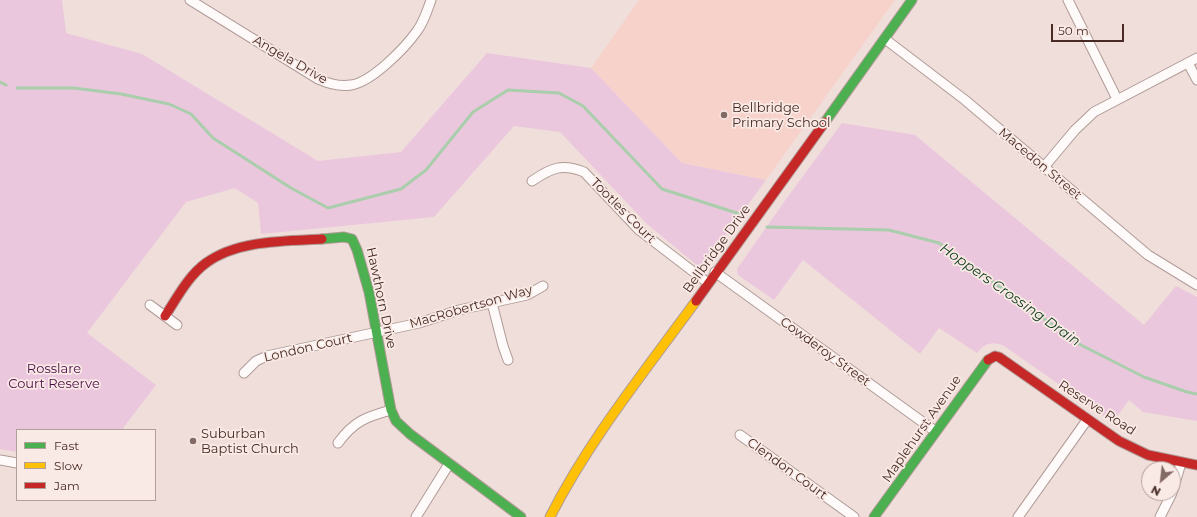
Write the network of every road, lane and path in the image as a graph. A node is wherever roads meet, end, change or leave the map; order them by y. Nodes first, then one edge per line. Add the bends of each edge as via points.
1 (190, 0) edge
2 (431, 0) edge
3 (912, 0) edge
4 (1068, 0) edge
5 (885, 40) junction
6 (1197, 58) edge
7 (1188, 63) junction
8 (1197, 80) edge
9 (1117, 99) junction
10 (1044, 167) junction
11 (532, 181) dead end
12 (715, 272) junction
13 (708, 283) junction
14 (1197, 285) edge
15 (543, 286) dead end
16 (492, 303) junction
17 (150, 305) dead end
18 (165, 316) junction
19 (177, 324) dead end
20 (376, 332) junction
21 (991, 357) joint
22 (508, 360) dead end
23 (244, 373) dead end
24 (391, 410) junction
25 (1086, 420) junction
26 (935, 432) junction
27 (740, 436) dead end
28 (338, 443) dead end
29 (0, 460) edge
30 (1173, 461) edge
31 (16, 463) edge
32 (1181, 463) edge
33 (449, 464) junction
34 (1197, 465) edge
35 (1168, 501) edge
36 (416, 517) edge
37 (521, 517) edge
38 (550, 517) edge
39 (854, 517) edge
40 (874, 517) edge
41 (1018, 517) edge
42 (1160, 517) edge

1 - 2 street, Angela Drive via 318,79 339,86 364,81 405,45 418,31
3 - 5 street, Bellbridge Drive
4 - 9 street
5 - 10 street, Macedon Street via 965,100
5 - 12 street, Bellbridge Drive
6 - 7 street
7 - 8 street
7 - 9 street
9 - 10 street via 1094,112
10 - 14 street, Macedon Street via 1148,255
11 - 13 street, Tootles Court via 563,166 584,172 639,230
12 - 13 street, Bellbridge Drive
12 - 26 street, Cowderoy Street
13 - 38 street, Bellbridge Drive via 583,458
15 - 16 street, MacRobertson Way via 527,295
16 - 20 street, MacRobertson Way
16 - 22 street
17 - 18 street
18 - 19 street
18 - 20 street, Hawthorn Drive via 196,272 216,255 227,250 245,246 348,238 355,242 358,249
20 - 23 street, London Court via 267,356 256,361
20 - 24 street, Hawthorn Drive
21 - 25 street, Reserve Road via 1000,357
21 - 26 street, Maplehurst Avenue
24 - 28 street via 356,423
24 - 33 street, Hawthorn Drive via 406,431
25 - 30 street, Reserve Road via 1119,441 1148,455
25 - 41 street
26 - 40 street, Maplehurst Avenue
27 - 39 street, Clendon Court
29 - 31 street
32 - 34 street, Reserve Road
33 - 36 street
33 - 37 street, Hawthorn Drive
35 - 42 street

